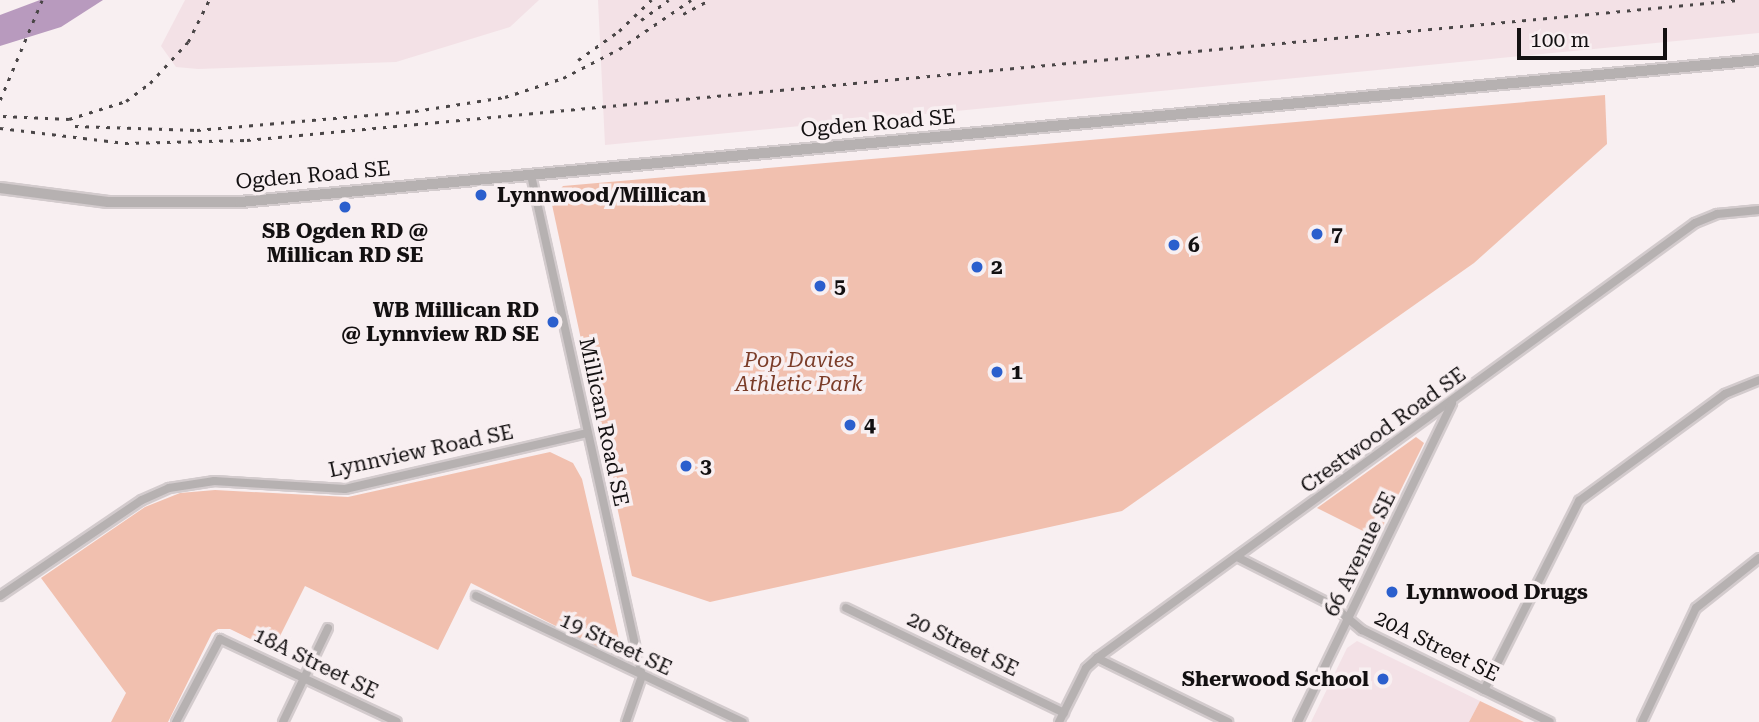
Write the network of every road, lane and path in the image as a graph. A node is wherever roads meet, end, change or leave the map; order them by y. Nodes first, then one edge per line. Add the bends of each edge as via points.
1 (1759, 60) edge
2 (531, 175) junction
3 (0, 188) edge
4 (1759, 210) edge
5 (1759, 380) edge
6 (1453, 401) junction
7 (587, 433) junction
8 (1237, 557) junction
9 (1759, 558) edge
10 (0, 596) edge
11 (476, 596) dead end
12 (846, 608) dead end
13 (1349, 618) junction
14 (328, 628) dead end
15 (1097, 658) junction
16 (642, 676) junction
17 (304, 677) junction
18 (1484, 690) junction
19 (1064, 713) junction
20 (176, 722) edge
21 (283, 722) edge
22 (397, 722) edge
23 (626, 722) edge
24 (743, 722) edge
25 (1059, 722) edge
26 (1228, 722) edge
27 (1297, 722) edge
28 (1550, 722) edge
29 (1642, 722) edge

1 - 2 street, Ogden Road SE
2 - 3 street, Ogden Road SE via 181,204 108,202
2 - 7 street, Millican Road SE
4 - 6 street, Crestwood Road SE via 1717,214 1695,223
5 - 18 street via 1726,394 1579,501
6 - 8 street, Crestwood Road SE
6 - 13 street, 66 Avenue SE
7 - 10 street, Lynnview Road SE via 345,489 214,481 169,488 142,500
7 - 16 street, Millican Road SE
8 - 13 street, 20A Street SE
8 - 15 street, Crestwood Road SE
9 - 29 street via 1696,608
11 - 16 street, 19 Street SE
12 - 19 street, 20 Street SE
13 - 18 street, 20A Street SE via 1362,630
13 - 27 street, 66 Avenue SE
14 - 17 street
15 - 19 street, Crestwood Road SE via 1086,668
15 - 26 street
16 - 23 street
16 - 24 street, 19 Street SE
17 - 20 street, 18A Street SE via 220,639
17 - 21 street
17 - 22 street, 18A Street SE
18 - 28 street, 20A Street SE
19 - 25 street, Crestwood Road SE

